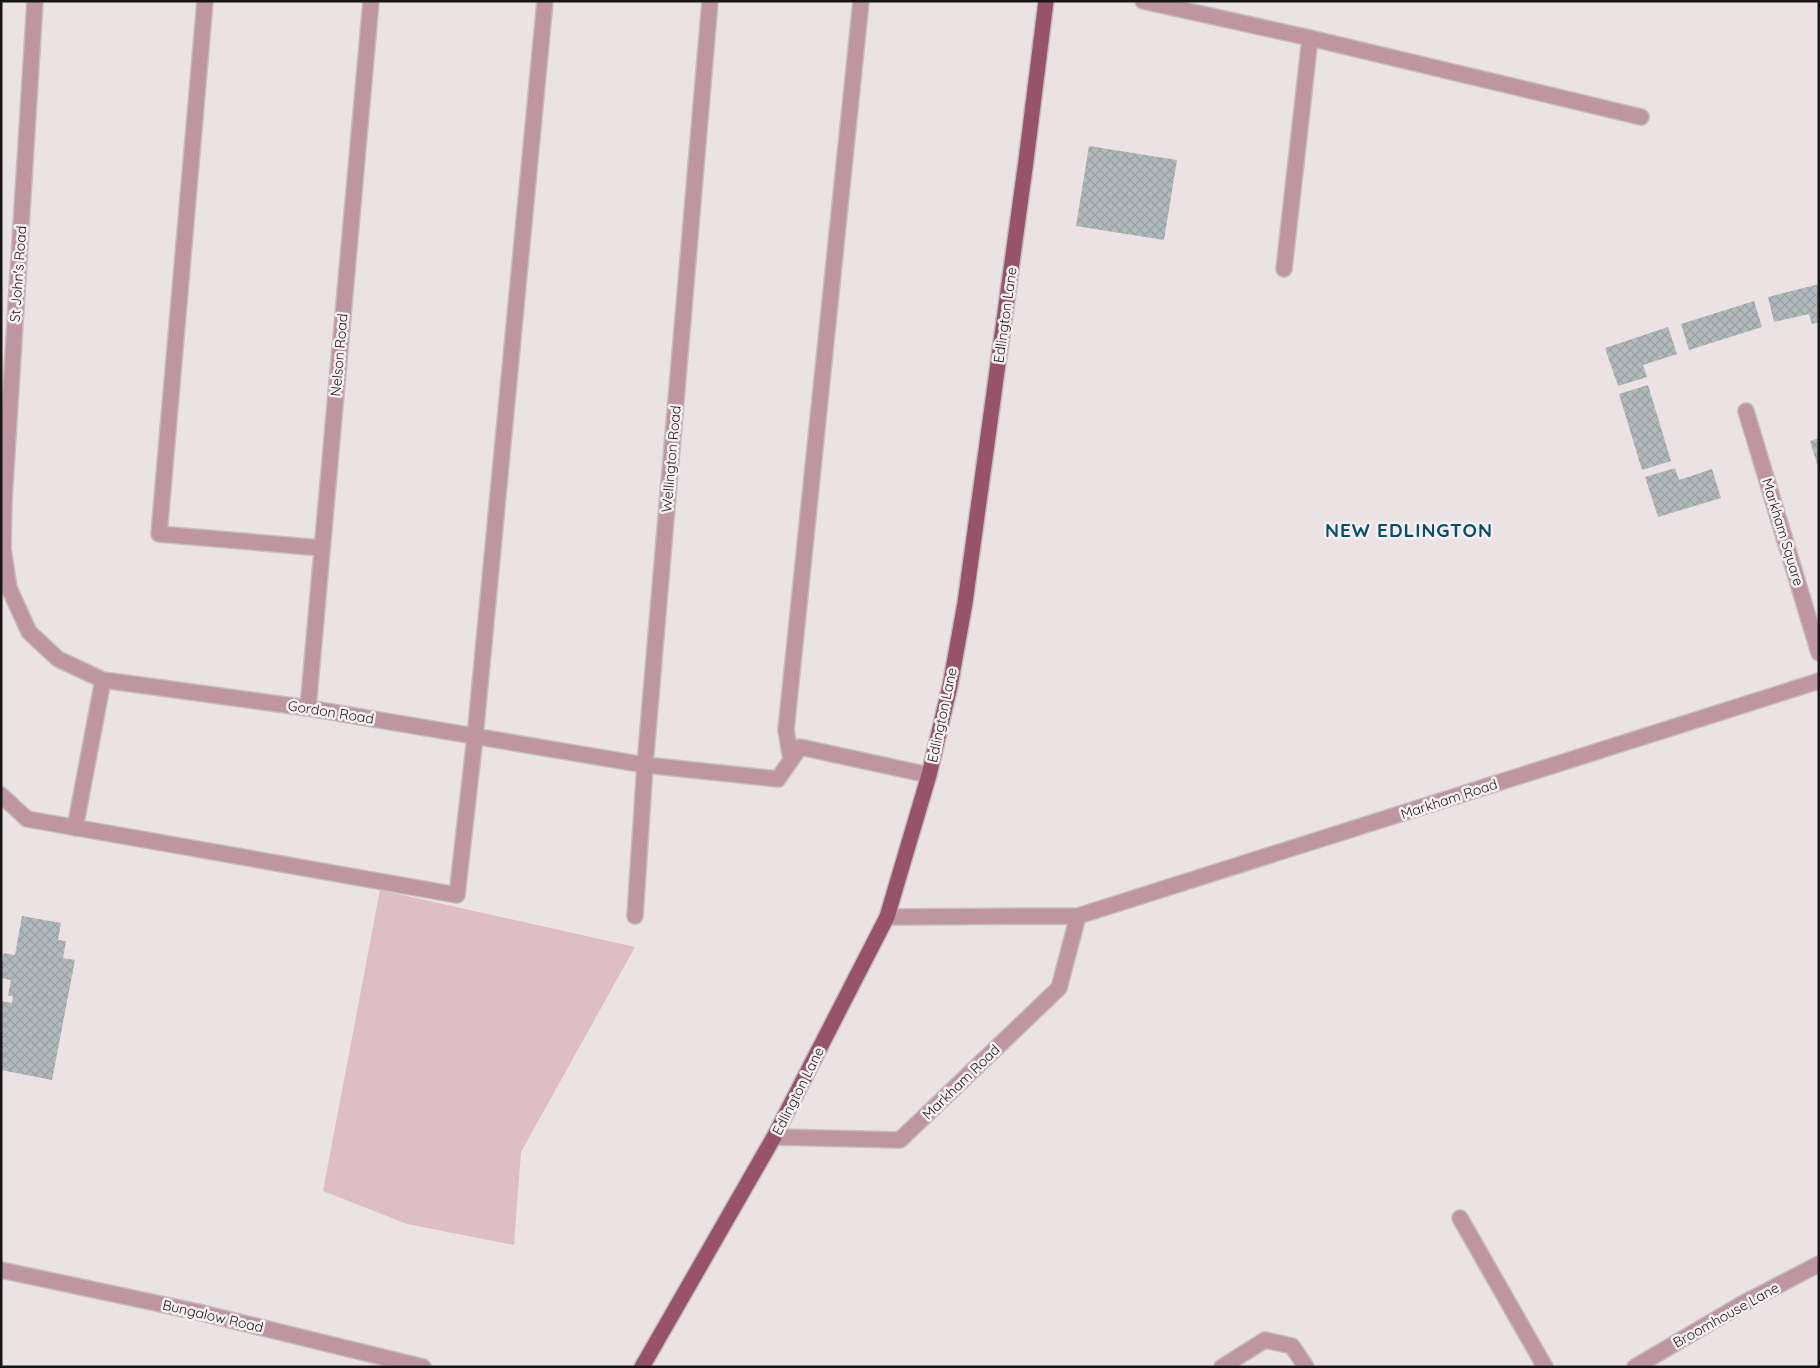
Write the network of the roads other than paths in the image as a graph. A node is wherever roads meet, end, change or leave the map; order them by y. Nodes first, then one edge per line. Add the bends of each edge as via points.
1 (35, 1) edge
2 (205, 1) edge
3 (371, 1) edge
4 (545, 1) edge
5 (710, 1) edge
6 (860, 1) edge
7 (1046, 1) edge
8 (1143, 1) edge
9 (1310, 38) junction
10 (1641, 117) dead end
11 (1284, 269) dead end
12 (1746, 411) dead end
13 (322, 548) junction
14 (29, 632) joint
15 (1819, 653) edge
16 (103, 680) junction
17 (1819, 681) edge
18 (308, 708) junction
19 (475, 736) junction
20 (791, 760) junction
21 (645, 766) junction
22 (929, 775) junction
23 (1, 795) edge
24 (75, 828) junction
25 (635, 916) dead end
26 (1078, 916) junction
27 (887, 917) junction
28 (774, 1137) junction
29 (1460, 1218) dead end
30 (1819, 1264) edge
31 (1, 1270) edge
32 (423, 1367) edge
33 (642, 1367) edge
34 (1222, 1367) edge
35 (1306, 1367) edge
36 (1545, 1367) edge
37 (1635, 1367) edge

1 - 14 street, St John's Road via 3,549 9,588
2 - 13 street via 159,534
3 - 13 street, Nelson Road
4 - 19 street
5 - 21 street, Wellington Road
6 - 20 street via 786,730
7 - 22 main road, Edlington Lane via 965,603
8 - 9 street
9 - 10 street
9 - 11 street
12 - 15 street, Markham Square
13 - 18 street, Nelson Road
14 - 16 street, Gordon Road via 58,659
16 - 18 street, Gordon Road
16 - 24 street
17 - 26 street, Markham Road
18 - 19 street, Gordon Road
19 - 21 street, Gordon Road
19 - 24 street via 457,895
20 - 21 street, Gordon Road via 778,780
20 - 22 street via 800,747
21 - 25 street, Wellington Road
22 - 27 main road, Edlington Lane
23 - 24 street via 27,819
26 - 27 street, Markham Road
26 - 28 street, Markham Road via 1059,988 900,1140
27 - 28 main road, Edlington Lane
28 - 33 main road, Edlington Lane
29 - 36 street
30 - 37 street, Broomhouse Lane via 1742,1304
31 - 32 street, Bungalow Road via 198,1312
34 - 35 street via 1265,1340 1292,1346

